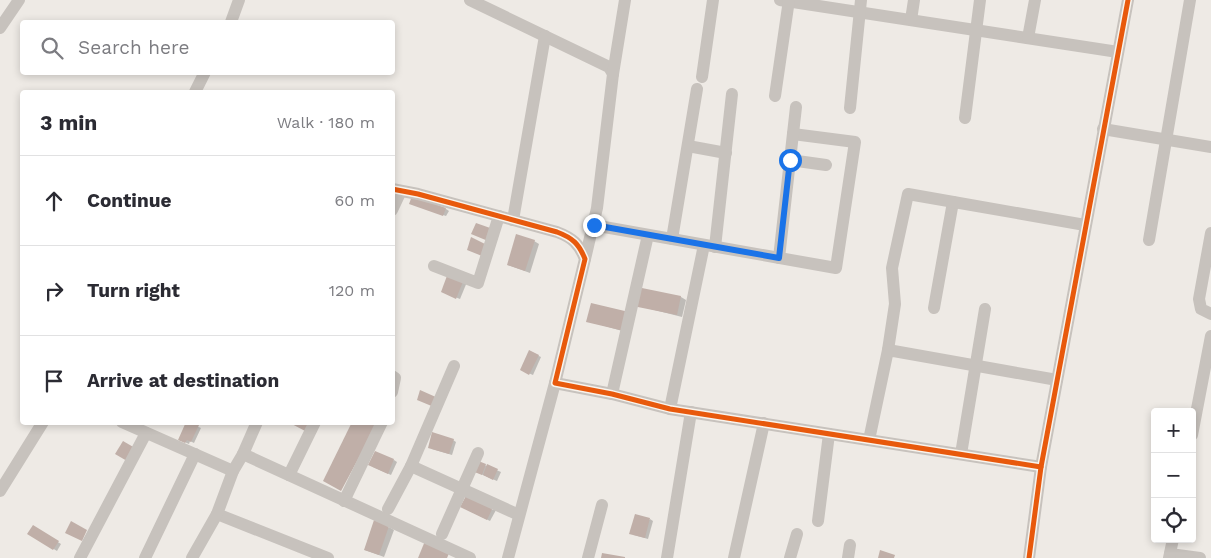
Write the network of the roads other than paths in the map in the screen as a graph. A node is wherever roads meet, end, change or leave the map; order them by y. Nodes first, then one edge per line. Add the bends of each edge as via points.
1 (19, 0) edge
2 (239, 0) edge
3 (470, 0) edge
4 (625, 0) edge
5 (713, 0) edge
6 (786, 0) edge
7 (914, 0) edge
8 (980, 0) edge
9 (1035, 0) edge
10 (1128, 0) edge
11 (1190, 0) edge
12 (860, 6) edge
13 (232, 20) edge
14 (911, 20) junction
15 (0, 28) edge
16 (977, 30) junction
17 (545, 36) junction
18 (1028, 38) junction
19 (1118, 52) junction
20 (613, 74) junction
21 (203, 75) edge
22 (702, 77) dead end
23 (697, 89) dead end
24 (195, 90) edge
25 (732, 94) dead end
26 (775, 96) dead end
27 (796, 107) dead end
28 (850, 108) dead end
29 (965, 118) dead end
30 (1104, 129) junction
31 (793, 134) junction
32 (1166, 139) junction
33 (688, 146) junction
34 (1211, 147) edge
35 (726, 152) junction
36 (790, 160) junction
37 (826, 165) dead end
38 (397, 190) edge
39 (953, 202) junction
40 (499, 216) junction
41 (513, 220) junction
42 (594, 225) junction
43 (1085, 225) junction
44 (1211, 233) edge
45 (648, 234) junction
46 (672, 239) junction
47 (1149, 240) dead end
48 (710, 246) junction
49 (779, 258) junction
50 (584, 259) junction
51 (434, 266) dead end
52 (934, 308) dead end
53 (985, 309) dead end
54 (1211, 314) edge
55 (1211, 336) edge
56 (888, 350) junction
57 (454, 366) dead end
58 (976, 367) junction
59 (1056, 380) junction
60 (555, 383) junction
61 (612, 394) junction
62 (670, 409) junction
63 (691, 412) junction
64 (1196, 414) edge
65 (764, 423) junction
66 (42, 425) edge
67 (129, 425) edge
68 (256, 425) edge
69 (314, 425) edge
70 (381, 425) edge
71 (146, 433) junction
72 (829, 434) junction
73 (869, 440) junction
74 (478, 453) dead end
75 (195, 454) junction
76 (243, 454) junction
77 (961, 454) junction
78 (411, 466) junction
79 (1040, 467) junction
80 (234, 471) junction
81 (289, 475) junction
82 (462, 489) junction
83 (0, 491) edge
84 (344, 501) junction
85 (602, 505) dead end
86 (388, 510) dead end
87 (217, 514) junction
88 (519, 515) junction
89 (818, 521) dead end
90 (442, 534) dead end
91 (797, 534) dead end
92 (1172, 543) edge
93 (463, 556) edge
94 (1170, 556) edge
95 (80, 558) edge
96 (146, 558) edge
97 (192, 558) edge
98 (328, 558) edge
99 (508, 558) edge
100 (588, 558) edge
101 (667, 558) edge
102 (734, 558) edge
103 (790, 558) edge
104 (1029, 558) edge
105 (1200, 558) edge

1 - 15 street
2 - 13 street
3 - 17 street
4 - 20 street
5 - 22 street
6 - 12 street
6 - 26 street
7 - 14 street
8 - 16 street
9 - 18 street
10 - 19 street
11 - 32 street
12 - 14 street
12 - 28 street
14 - 16 street
16 - 18 street
16 - 29 street
17 - 20 street via 609,67
17 - 41 street
18 - 19 street
19 - 30 street
20 - 42 street
21 - 24 street
23 - 33 street
25 - 35 street
27 - 31 street
30 - 32 street
30 - 43 street
31 - 36 street
31 - 49 street via 855,142 852,169 836,268
32 - 34 street
32 - 47 street
33 - 35 street
33 - 46 street
35 - 48 street
36 - 37 street
36 - 49 street
38 - 40 street
39 - 43 street
39 - 52 street
39 - 56 street via 908,194 892,268 895,304
40 - 41 street
40 - 51 street via 478,283
41 - 50 street via 570,237 580,246
42 - 45 street
42 - 50 street
43 - 59 street
44 - 54 street via 1199,299 1201,309
45 - 46 street
45 - 61 street
46 - 48 street
48 - 49 street
48 - 62 street
50 - 60 street
53 - 58 street
55 - 64 street
56 - 58 street
56 - 73 street
57 - 78 street
58 - 59 street
58 - 77 street
59 - 79 street
60 - 61 street
60 - 88 street
61 - 62 street
62 - 63 street
63 - 65 street
63 - 101 street
65 - 72 street
65 - 102 street
66 - 83 street
67 - 71 street
68 - 76 street
69 - 81 street
70 - 84 street
71 - 75 street
71 - 95 street
72 - 73 street
72 - 89 street
73 - 77 street
74 - 82 street
75 - 80 street
75 - 96 street
76 - 80 street
76 - 81 street
77 - 79 street
78 - 82 street
78 - 86 street
79 - 104 street
80 - 87 street
81 - 84 street
82 - 88 street
82 - 90 street
84 - 93 street
85 - 100 street
87 - 97 street
87 - 98 street
88 - 99 street
91 - 103 street
92 - 94 street
94 - 105 street

